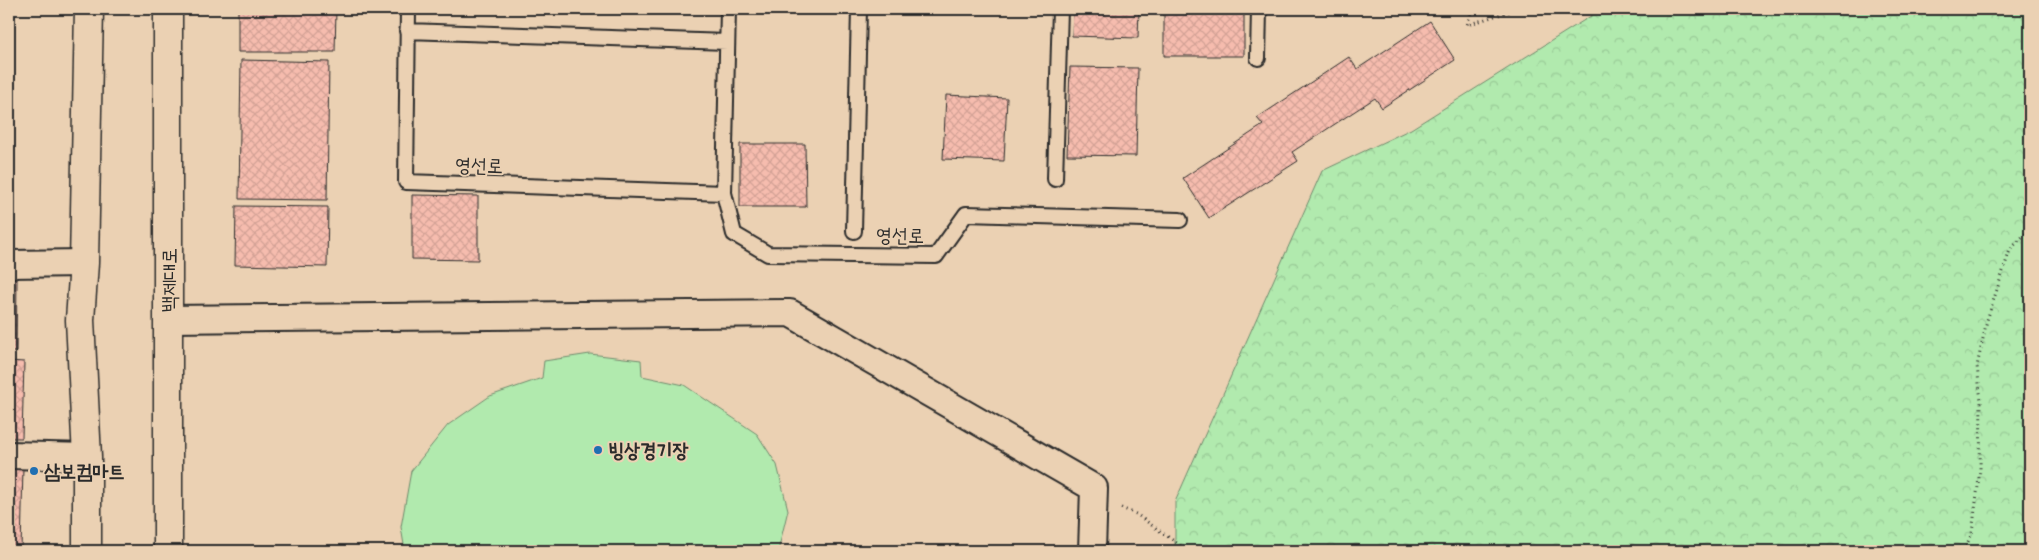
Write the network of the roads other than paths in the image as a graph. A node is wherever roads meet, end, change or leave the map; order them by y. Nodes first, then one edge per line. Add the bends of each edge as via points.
1 (89, 9) edge
2 (168, 9) edge
3 (408, 9) edge
4 (728, 9) edge
5 (859, 9) edge
6 (1060, 9) edge
7 (1259, 9) edge
8 (407, 31) junction
9 (727, 42) junction
10 (1258, 58) dead end
11 (1055, 179) dead end
12 (724, 193) junction
13 (1180, 220) dead end
14 (854, 230) dead end
15 (84, 263) junction
16 (9, 264) edge
17 (169, 319) junction
18 (9, 455) edge
19 (87, 457) junction
20 (87, 551) edge
21 (168, 551) edge
22 (1092, 551) edge

1 - 15 street
2 - 17 street, 백제대로
3 - 8 lane, 영선로
4 - 9 lane, 영선로
5 - 14 lane, 영선로
6 - 11 lane
7 - 10 lane
8 - 9 lane
8 - 12 lane, 영선로 via 406,182
9 - 12 lane, 영선로
12 - 13 lane, 영선로 via 734,234 768,254 936,256 966,214
15 - 16 street
15 - 19 street via 80,320
17 - 21 street, 백제대로
17 - 22 street via 790,313 1094,488
18 - 19 street
19 - 20 street

